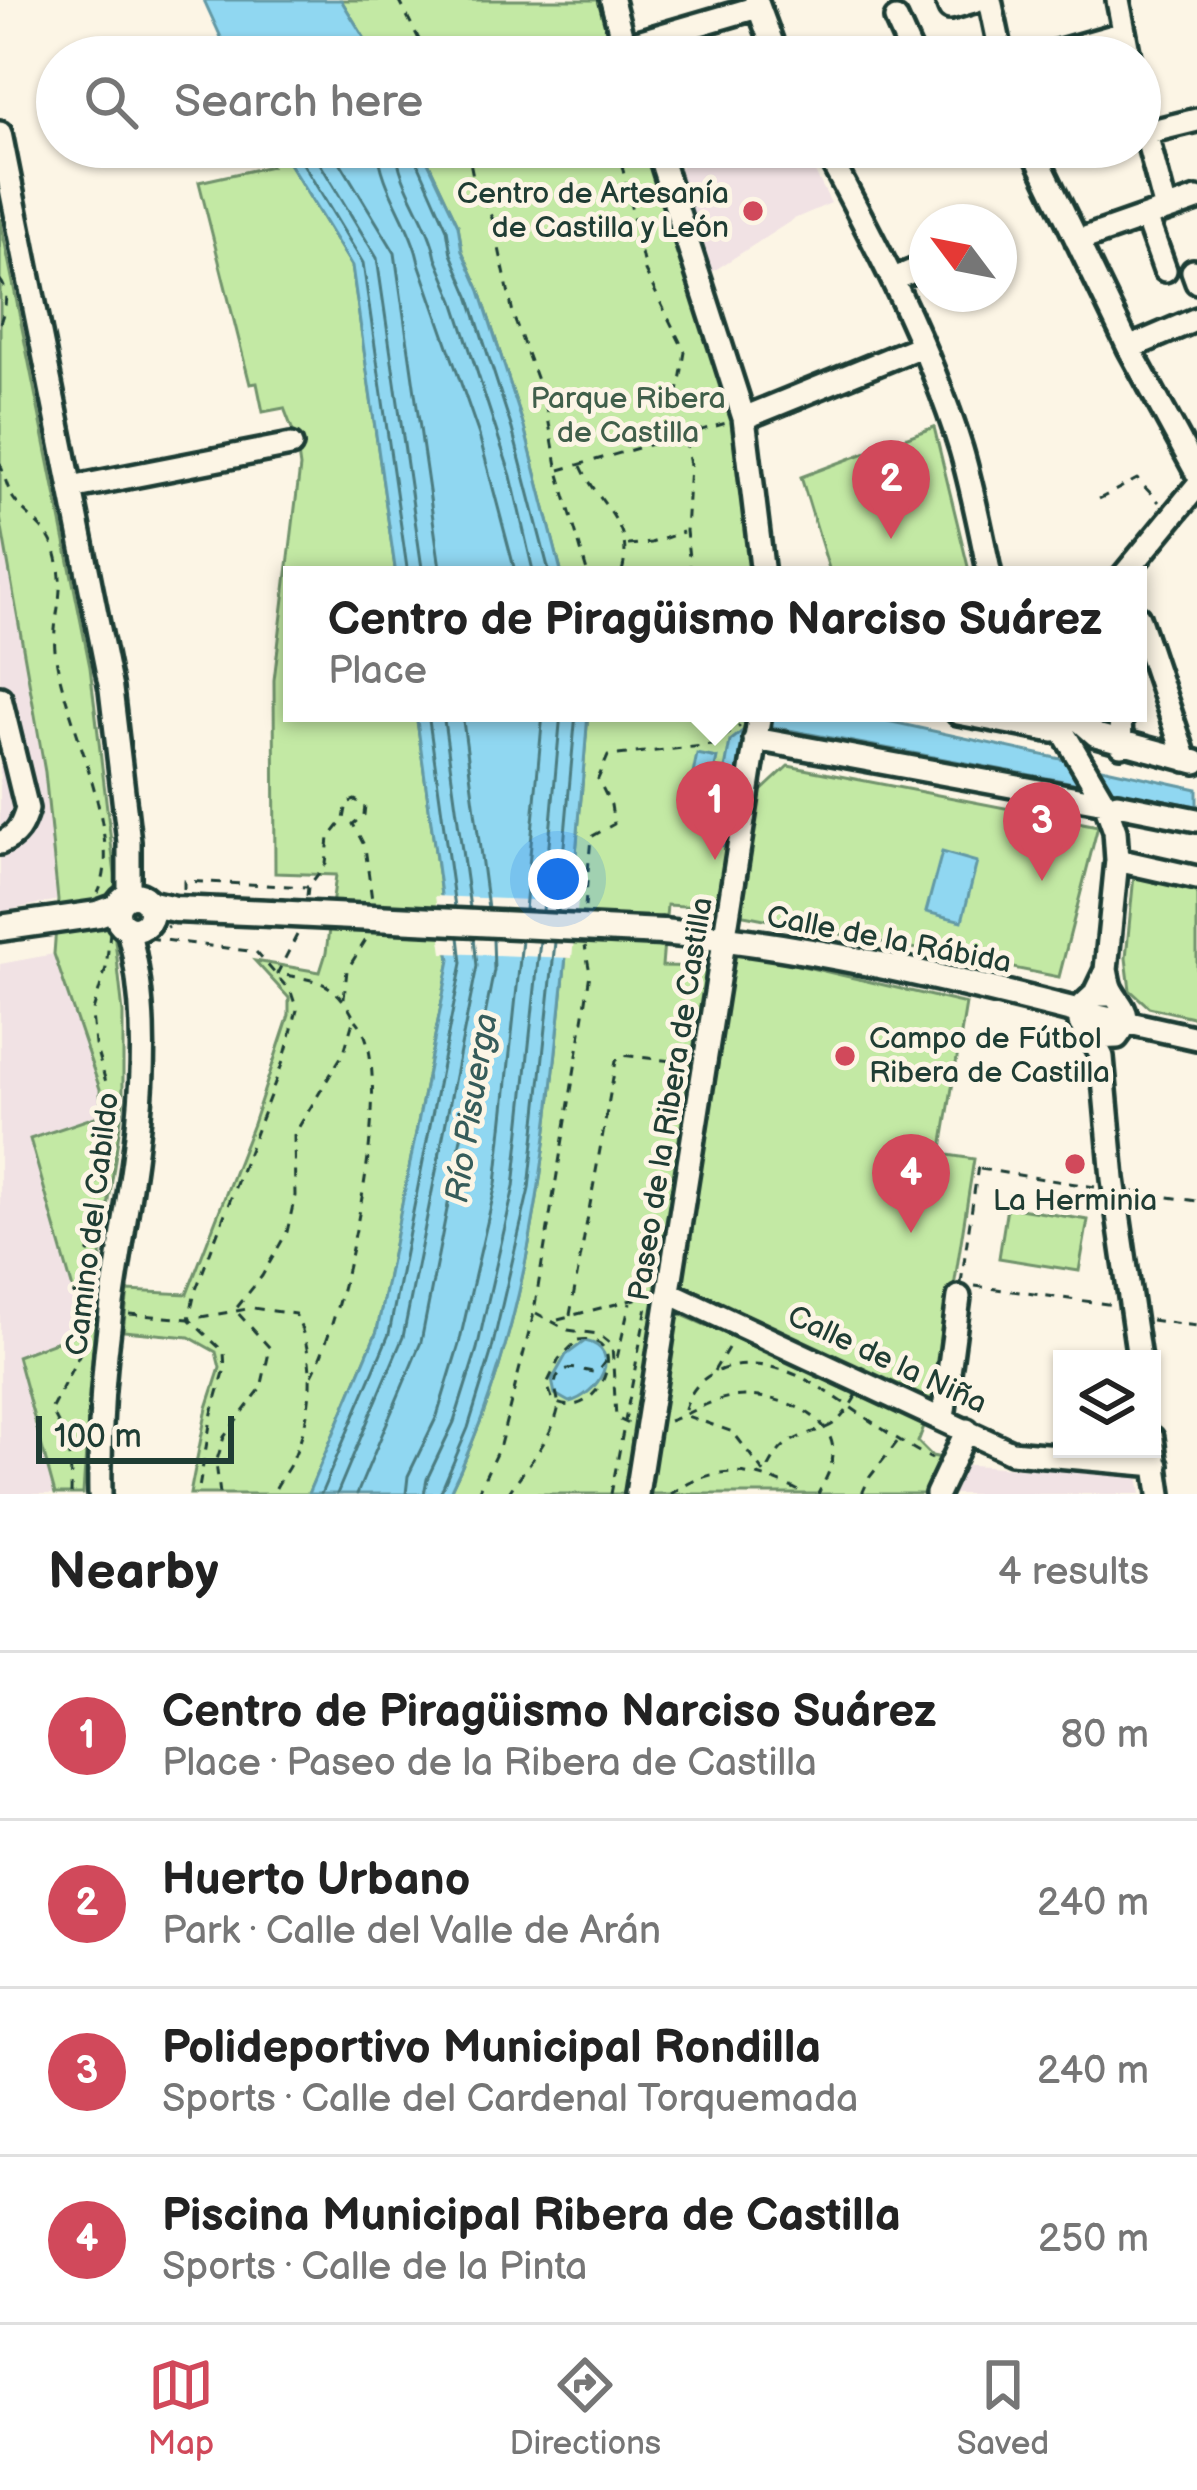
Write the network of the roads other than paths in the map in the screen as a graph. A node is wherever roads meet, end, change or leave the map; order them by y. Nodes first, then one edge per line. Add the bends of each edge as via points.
1 (612, 0) edge
2 (947, 0) edge
3 (977, 0) edge
4 (990, 0) edge
5 (1118, 0) edge
6 (757, 3) edge
7 (896, 19) dead end
8 (1124, 33) junction
9 (622, 36) edge
10 (669, 36) edge
11 (769, 36) edge
12 (904, 36) edge
13 (998, 36) edge
14 (1113, 36) edge
15 (1125, 36) edge
16 (1197, 120) edge
17 (1161, 121) edge
18 (0, 133) edge
19 (664, 168) edge
20 (835, 168) edge
21 (1042, 168) edge
22 (1149, 168) edge
23 (1197, 199) edge
24 (1156, 214) junction
25 (1077, 242) junction
26 (1165, 270) dead end
27 (909, 273) edge
28 (894, 279) junction
29 (1197, 319) edge
30 (921, 346) junction
31 (1129, 348) junction
32 (744, 418) junction
33 (291, 446) dead end
34 (1197, 473) edge
35 (1197, 486) edge
36 (71, 488) junction
37 (762, 566) edge
38 (988, 566) edge
39 (1131, 566) edge
40 (1147, 641) edge
41 (0, 698) edge
42 (1052, 722) edge
43 (1081, 722) edge
44 (1120, 722) edge
45 (4, 726) edge
46 (757, 728) edge
47 (1121, 745) junction
48 (1191, 761) edge
49 (1111, 804) junction
50 (1197, 820) edge
51 (0, 843) edge
52 (1117, 860) junction
53 (1197, 878) edge
54 (135, 910) junction
55 (0, 928) edge
56 (727, 938) junction
57 (1097, 1004) junction
58 (1127, 1021) junction
59 (1197, 1038) edge
60 (1102, 1045) junction
61 (960, 1290) road end
62 (670, 1294) junction
63 (1138, 1350) edge
64 (943, 1418) junction
65 (968, 1430) junction
66 (1155, 1458) edge
67 (1156, 1466) junction
68 (100, 1494) edge
69 (637, 1494) edge
70 (937, 1494) edge
71 (1160, 1494) edge

1 - 9 street
2 - 3 street via 950,8
4 - 13 street
5 - 8 street
6 - 10 street
6 - 11 street
7 - 12 street
8 - 14 street
8 - 15 street
16 - 17 street
18 - 36 street, Camino del Cabildo
19 - 32 street
20 - 28 street
21 - 25 street
22 - 24 street
23 - 24 street
24 - 25 street
24 - 26 street
25 - 31 street
27 - 28 street
28 - 30 street
29 - 31 street
30 - 32 street
30 - 38 street via 961,450
31 - 34 street
32 - 37 street
33 - 36 street
35 - 39 street
36 - 54 street, Camino del Cabildo via 111,689
40 - 48 street
41 - 45 street
42 - 49 street
43 - 47 street
44 - 47 street
45 - 51 street via 28,809 22,826
46 - 49 street
46 - 56 street, Paseo de la Ribera de Castilla
47 - 48 street
49 - 50 street
49 - 52 street
52 - 53 street
52 - 57 street
54 - 55 main road, Calle de la Rábida
54 - 56 main road, Calle de la Rábida, bridge
54 - 68 street, Camino del Cabildo via 138,1112 110,1313
56 - 57 main road, Calle de la Rábida
56 - 62 street, Paseo de la Ribera de Castilla
57 - 58 street via 1122,1002
57 - 60 street via 1082,1028
58 - 59 street
58 - 60 street
60 - 63 street
61 - 64 street
62 - 64 street, Calle de la Niña
62 - 69 street, Paseo de la Ribera de Castilla
64 - 65 street, Calle de la Niña
65 - 67 street, Calle de la Niña via 1011,1452
65 - 70 street
66 - 67 street
67 - 71 street

